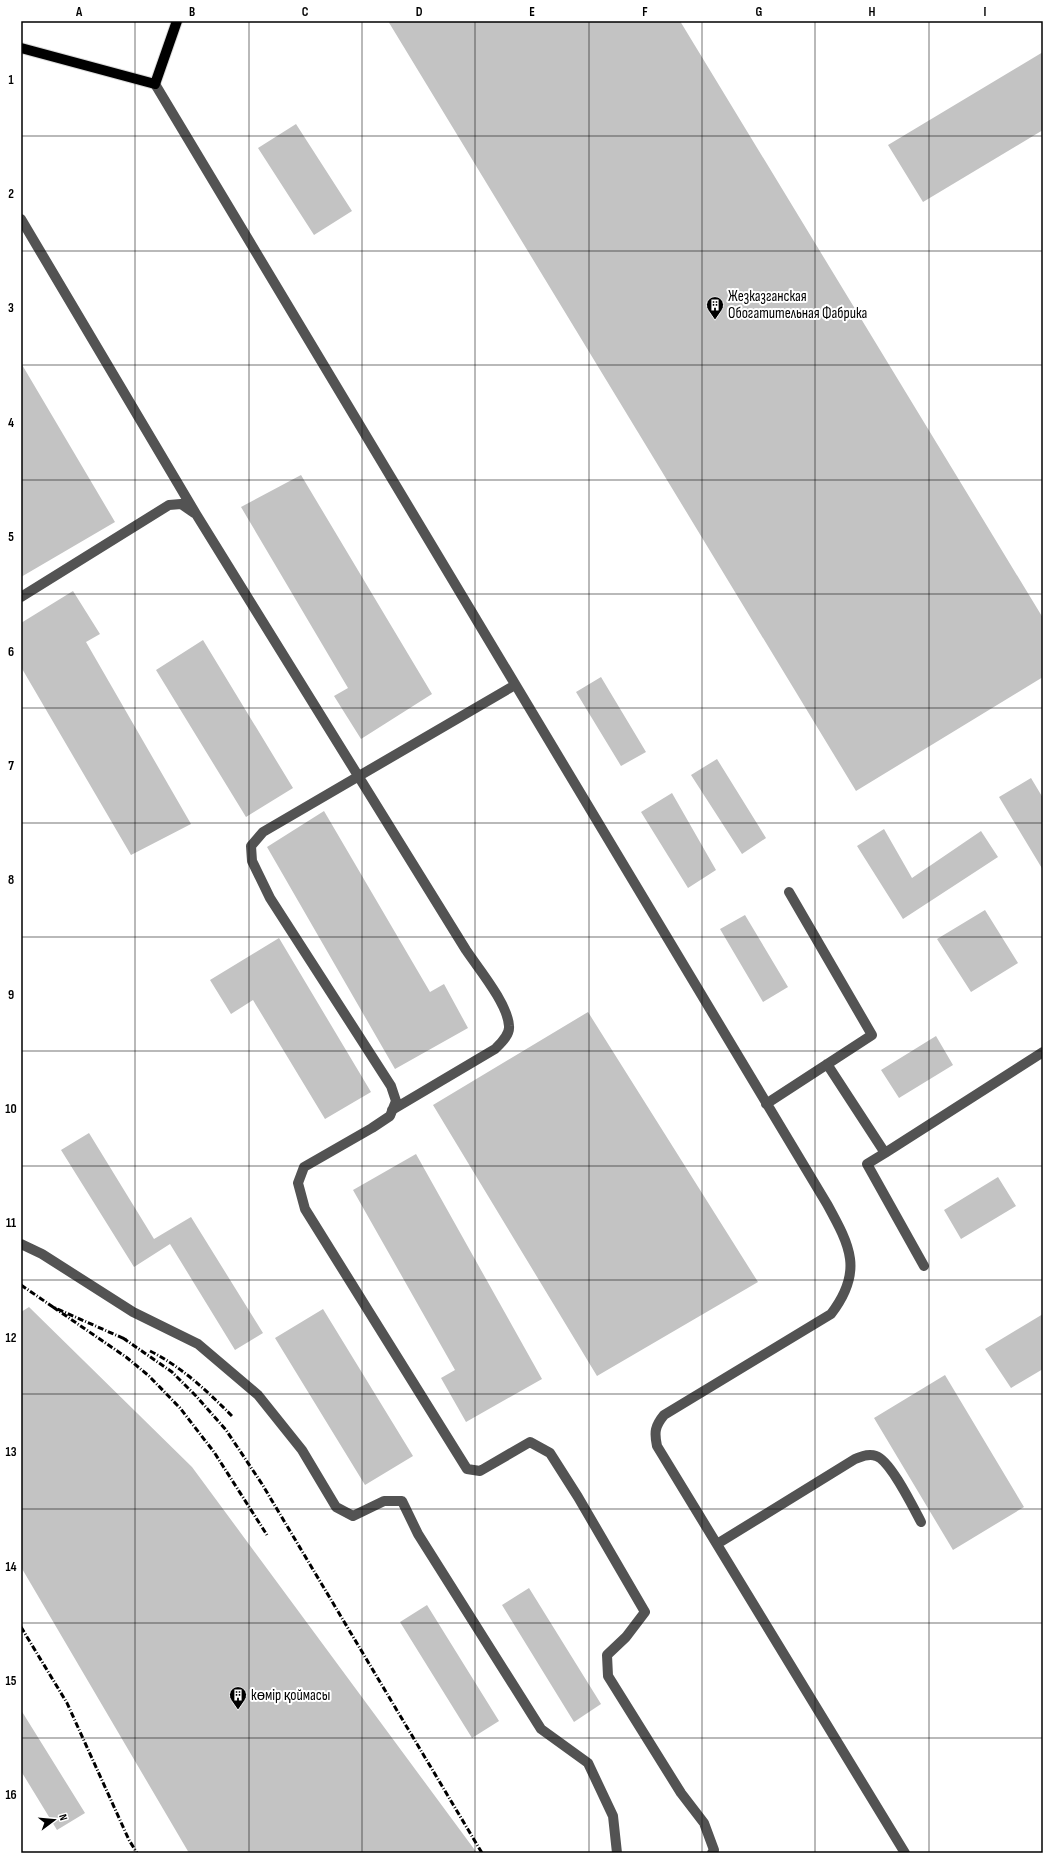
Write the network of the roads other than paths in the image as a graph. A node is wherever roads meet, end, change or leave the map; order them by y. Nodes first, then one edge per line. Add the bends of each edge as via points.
1 (177, 21) edge
2 (21, 48) edge
3 (155, 84) junction
4 (21, 219) edge
5 (196, 514) junction
6 (21, 597) edge
7 (515, 685) junction
8 (358, 776) junction
9 (789, 892) dead end
10 (1043, 1052) edge
11 (827, 1064) junction
12 (766, 1104) junction
13 (392, 1110) junction
14 (885, 1153) junction
15 (21, 1244) edge
16 (924, 1266) dead end
17 (921, 1522) dead end
18 (717, 1544) junction
19 (617, 1853) edge
20 (712, 1853) edge
21 (904, 1853) edge

1 - 3 main road
2 - 3 main road
3 - 7 street
4 - 5 street
5 - 6 street via 181,504 169,505
5 - 8 street
7 - 8 street
7 - 12 street
8 - 13 street via 263,832 251,846 252,861 270,898 391,1086 396,1101
8 - 13 street via 466,950 497,995 509,1026 505,1039 495,1049
9 - 11 street via 872,1035
10 - 14 street
11 - 12 street
11 - 14 street
12 - 18 street via 844,1235 852,1261 847,1288 830,1314 664,1415 657,1424 657,1446
13 - 20 street via 390,1116 372,1128 304,1167 298,1183 304,1209 467,1470 480,1471 530,1442 550,1453 578,1497 645,1612 607,1655 608,1676 681,1793 704,1823 714,1850
14 - 16 street via 867,1164
15 - 19 street via 42,1254 133,1312 198,1344 258,1395 302,1450 336,1507 353,1516 384,1501 402,1501 418,1534 541,1729 588,1763 613,1816
17 - 18 street via 885,1462 876,1456 866,1455 854,1459
18 - 21 street

